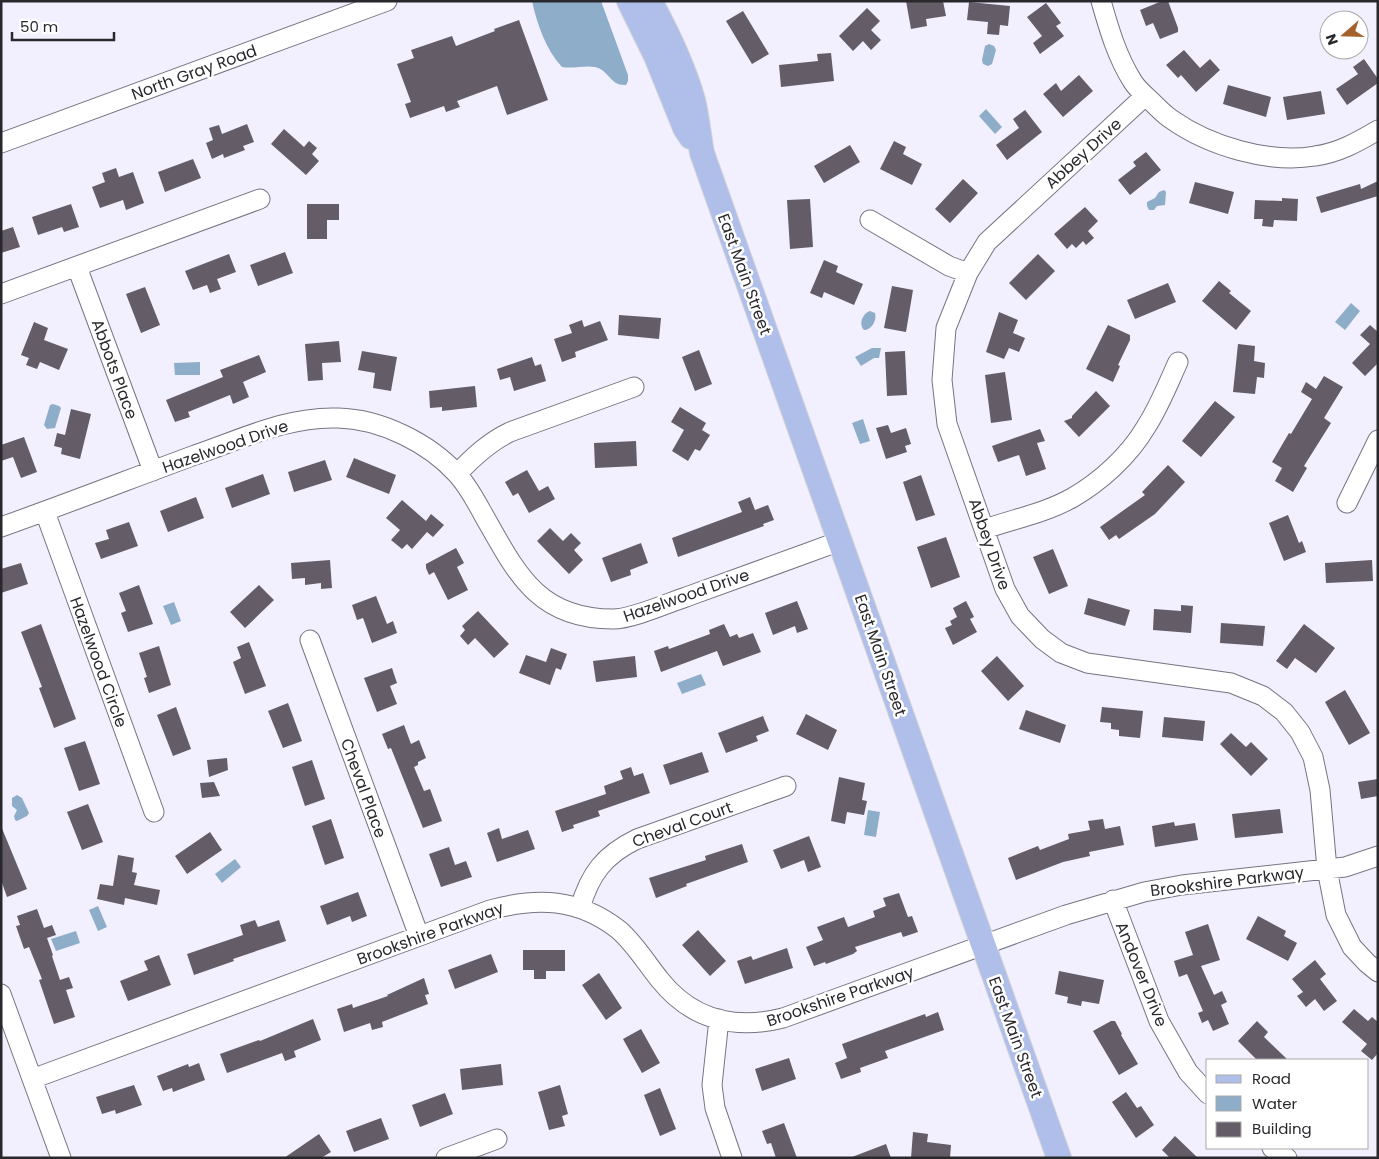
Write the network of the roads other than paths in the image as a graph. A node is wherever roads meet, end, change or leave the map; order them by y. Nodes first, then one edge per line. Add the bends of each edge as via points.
1 (387, 1) edge
2 (629, 1) edge
3 (650, 1) edge
4 (1101, 1) edge
5 (1145, 96) junction
6 (1378, 130) edge
7 (1, 143) edge
8 (702, 153) junction
9 (260, 199) dead end
10 (870, 220) dead end
11 (77, 267) junction
12 (968, 273) junction
13 (1, 294) edge
14 (1178, 362) dead end
15 (634, 387) dead end
16 (1378, 440) edge
17 (153, 471) junction
18 (457, 474) junction
19 (1347, 504) dead end
20 (44, 512) junction
21 (1, 527) edge
22 (985, 529) junction
23 (840, 541) junction
24 (310, 640) dead end
25 (786, 786) dead end
26 (154, 812) dead end
27 (1378, 856) edge
28 (1327, 869) junction
29 (1113, 900) junction
30 (580, 908) junction
31 (419, 936) junction
32 (983, 945) junction
33 (1378, 972) edge
34 (1, 994) edge
35 (719, 1019) junction
36 (32, 1078) junction
37 (1206, 1092) edge
38 (497, 1139) dead end
39 (1274, 1149) edge
40 (61, 1158) edge
41 (446, 1158) edge
42 (732, 1158) edge
43 (1059, 1158) edge
44 (1287, 1158) edge

1 - 7 street, North Gray Road
2 - 8 main road, East Main Street via 656,56 685,128
3 - 8 main road, East Main Street via 689,88
4 - 5 street via 1115,48 1133,83
5 - 6 street via 1170,119 1206,139 1268,157 1294,158 1336,151
5 - 12 street, Abbey Drive via 987,242
8 - 23 main road, East Main Street
9 - 11 street
10 - 12 street
11 - 13 street
11 - 17 street, Abbots Place
12 - 22 street, Abbey Drive via 946,328 942,380 947,424
14 - 22 street via 1146,427 1129,452 1095,482 1072,498
15 - 18 street via 510,432 496,439
16 - 19 street
17 - 18 street, Hazelwood Drive via 285,423 339,418 375,424 410,437
17 - 20 street, Hazelwood Drive
18 - 23 street, Hazelwood Drive via 529,588 544,600 579,615 615,619 649,610
20 - 21 street, Hazelwood Drive
20 - 26 street, Hazelwood Circle
22 - 28 street, Abbey Drive via 1000,578 1014,608 1052,648 1087,663 1231,683 1263,696 1284,712 1300,732 1313,757 1320,790
23 - 32 main road, East Main Street
24 - 31 street, Cheval Place
25 - 30 street, Cheval Court via 622,846 598,868 588,884
27 - 28 street, Brookshire Parkway via 1345,867
28 - 29 street, Brookshire Parkway via 1164,888
28 - 33 street, Abbey Drive via 1336,915 1344,933 1352,947
29 - 32 street, Brookshire Parkway
29 - 37 street, Andover Drive via 1159,1021 1188,1072
30 - 31 street, Brookshire Parkway via 564,903 534,901 511,904
30 - 35 street, Brookshire Parkway via 620,931 680,1001
31 - 36 street, Brookshire Parkway
32 - 35 street, Brookshire Parkway via 783,1018 744,1024
32 - 43 main road, East Main Street
34 - 36 street
35 - 42 street via 712,1085 715,1108
36 - 40 street
38 - 41 street
39 - 44 street

